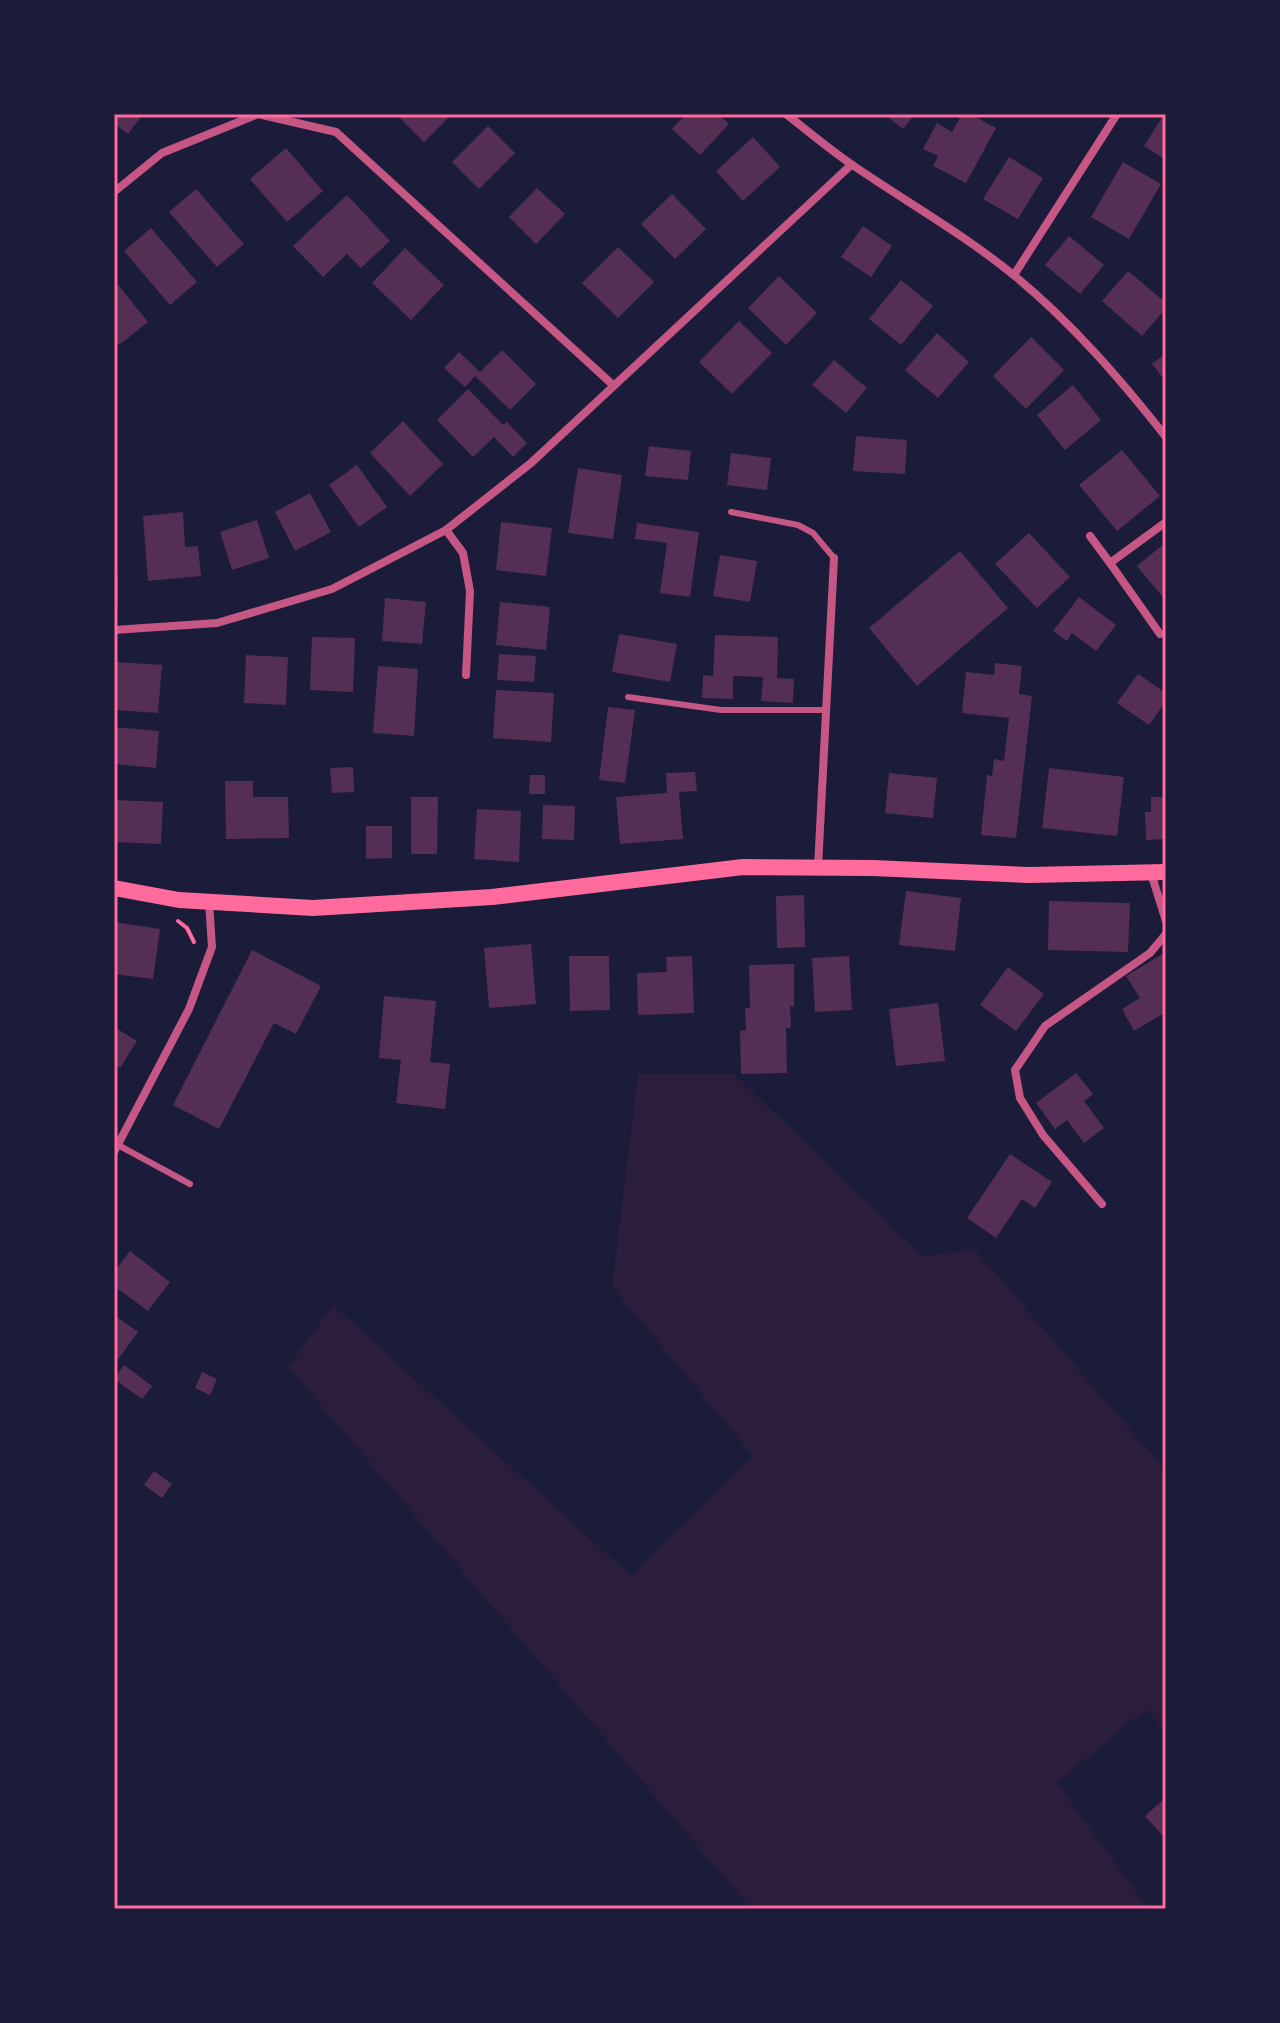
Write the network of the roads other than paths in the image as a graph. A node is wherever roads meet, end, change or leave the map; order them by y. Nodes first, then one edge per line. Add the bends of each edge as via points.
1 (786, 114) edge
2 (1117, 114) edge
3 (851, 165) junction
4 (114, 192) edge
5 (1014, 275) junction
6 (613, 385) junction
7 (1166, 437) edge
8 (731, 512) dead end
9 (1166, 522) edge
10 (446, 530) junction
11 (1090, 536) dead end
12 (834, 558) joint
13 (1110, 563) junction
14 (114, 630) edge
15 (1160, 634) dead end
16 (466, 675) dead end
17 (628, 697) dead end
18 (827, 710) junction
19 (818, 867) junction
20 (1158, 872) edge
21 (114, 888) edge
22 (209, 902) junction
23 (1166, 921) edge
24 (1166, 934) edge
25 (116, 1149) edge
26 (190, 1184) dead end
27 (1102, 1204) dead end

1 - 3 street
2 - 5 street
3 - 5 street
3 - 6 street
4 - 6 street via 162,153 258,114 336,132
5 - 7 street via 1135,397
6 - 10 street via 531,463
8 - 12 lane via 798,525 813,533
9 - 13 street
10 - 14 street via 332,589 217,623
10 - 16 street via 463,553 470,591
11 - 13 street
12 - 18 street
13 - 15 street
17 - 18 lane via 721,710
18 - 19 street
19 - 20 main road via 1029,875
19 - 22 main road via 743,867 358,907
20 - 23 street
21 - 22 main road
22 - 25 street via 212,947 189,1009
24 - 27 street via 1150,953 1045,1026 1015,1070 1020,1098 1043,1135
25 - 26 lane

